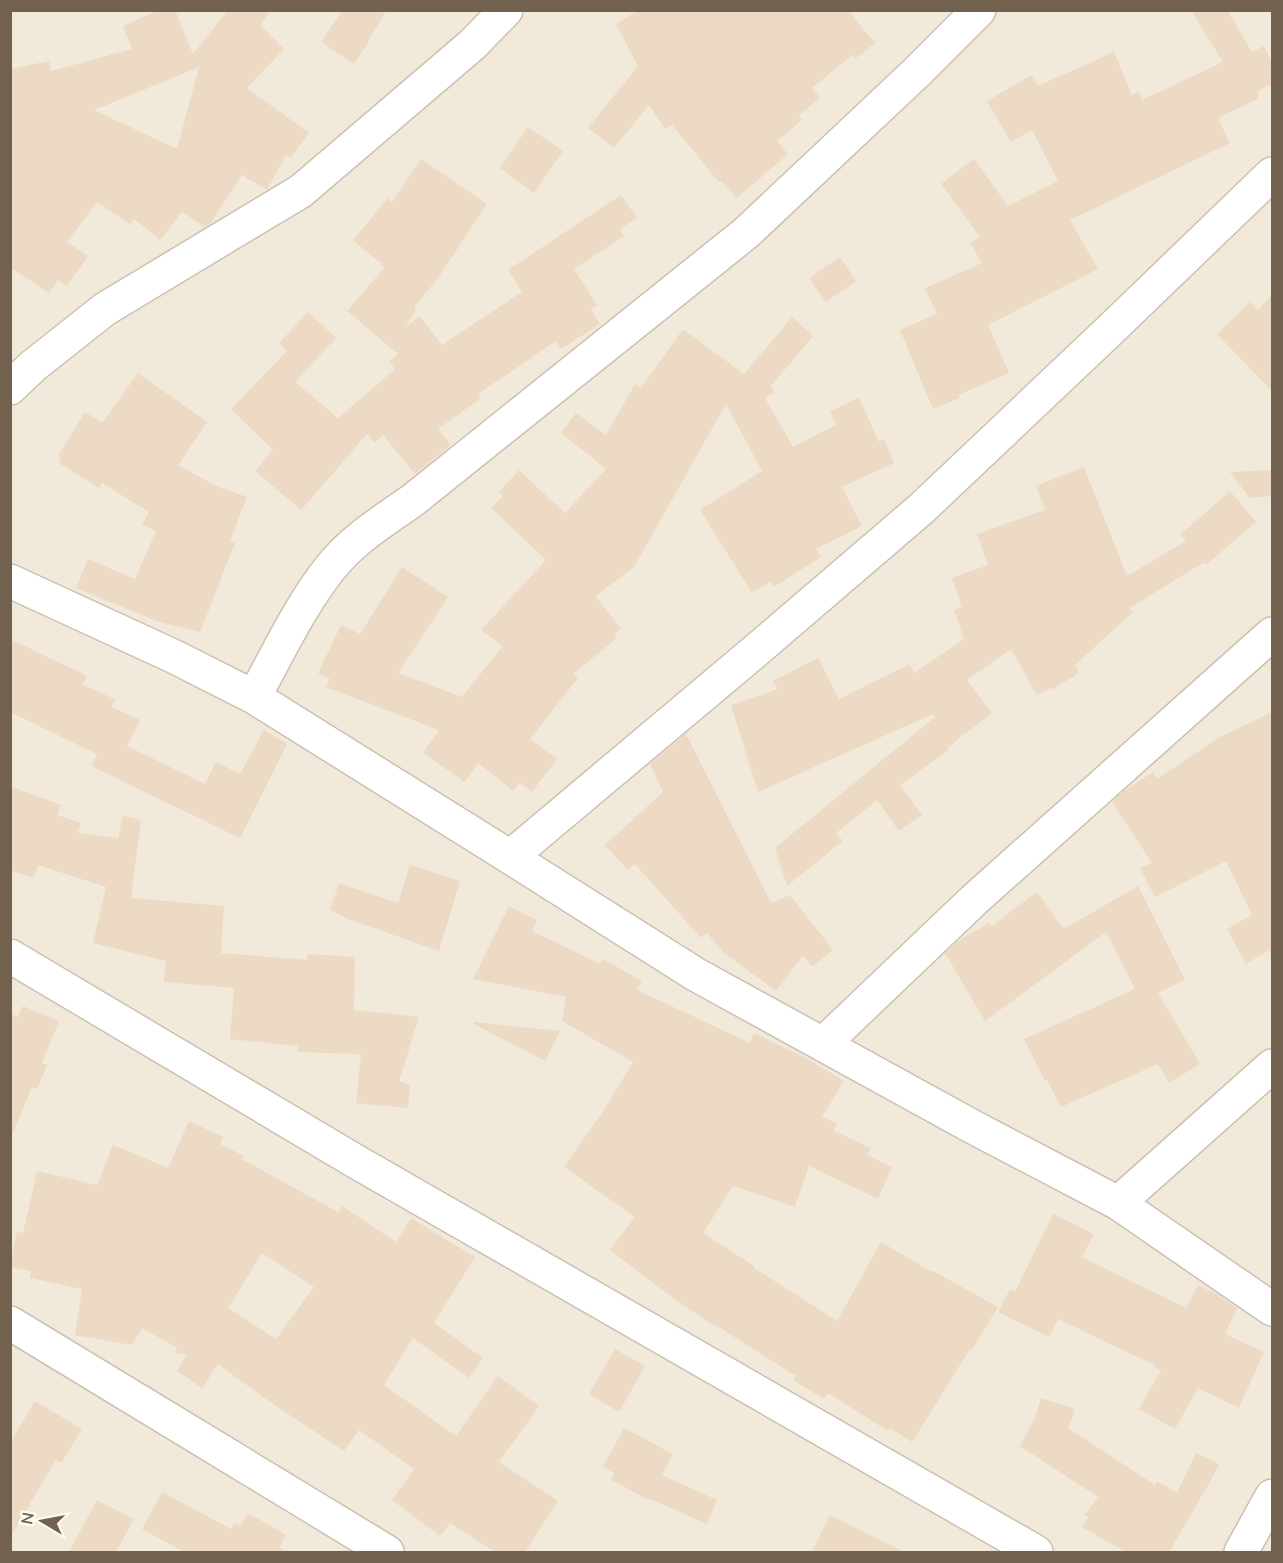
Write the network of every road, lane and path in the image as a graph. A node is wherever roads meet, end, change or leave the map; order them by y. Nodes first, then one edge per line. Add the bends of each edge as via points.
1 (506, 10) edge
2 (979, 10) edge
3 (1272, 174) edge
4 (10, 388) edge
5 (10, 581) edge
6 (1272, 633) edge
7 (254, 698) junction
8 (510, 857) junction
9 (10, 956) edge
10 (823, 1044) junction
11 (1272, 1066) edge
12 (1118, 1203) junction
13 (1272, 1309) edge
14 (10, 1323) edge
15 (1272, 1496) edge
16 (1272, 1509) edge
17 (1246, 1543) edge
18 (387, 1552) edge
19 (1036, 1552) edge

1 - 4 street via 473,44 301,191 105,309
2 - 7 street via 746,233 363,536 332,566
3 - 8 street via 921,509
5 - 7 street
6 - 10 street via 974,900
7 - 8 street
8 - 10 street via 695,975
9 - 19 street via 365,1167
10 - 12 street
11 - 12 street
12 - 13 street
14 - 18 street
15 - 17 street
16 - 17 street

